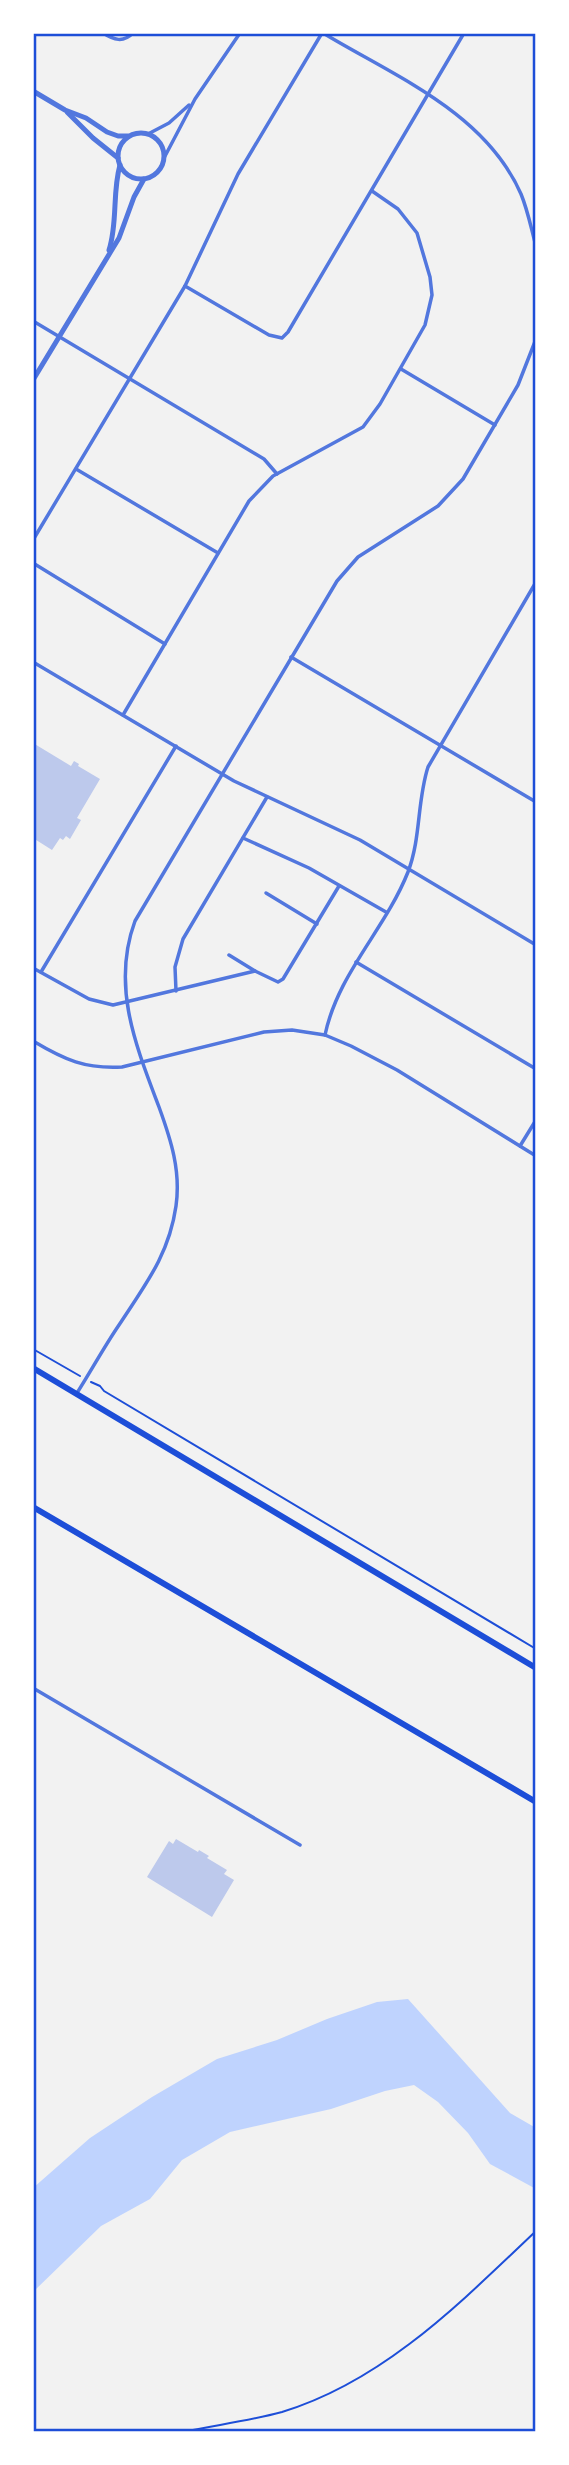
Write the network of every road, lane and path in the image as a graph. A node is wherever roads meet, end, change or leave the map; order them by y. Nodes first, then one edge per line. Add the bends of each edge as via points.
1 (103, 33) edge
2 (133, 33) edge
3 (240, 33) edge
4 (322, 33) edge
5 (464, 33) edge
6 (33, 91) edge
7 (428, 95) junction
8 (195, 99) junction
9 (65, 110) junction
10 (148, 134) junction
11 (131, 136) junction
12 (118, 158) junction
13 (164, 158) junction
14 (120, 165) junction
15 (144, 178) junction
16 (372, 191) junction
17 (536, 246) edge
18 (107, 256) junction
19 (185, 286) junction
20 (33, 321) edge
21 (59, 337) junction
22 (536, 339) edge
23 (535, 347) edge
24 (401, 369) junction
25 (129, 379) junction
26 (33, 380) edge
27 (495, 425) junction
28 (76, 469) junction
29 (277, 474) junction
30 (33, 540) edge
31 (218, 553) junction
32 (33, 563) edge
33 (536, 583) edge
34 (165, 644) junction
35 (291, 657) junction
36 (33, 662) edge
37 (123, 715) junction
38 (439, 745) junction
39 (176, 746) junction
40 (222, 774) junction
41 (267, 797) junction
42 (536, 802) edge
43 (243, 838) junction
44 (409, 870) junction
45 (339, 886) junction
46 (266, 893) dead end
47 (386, 912) junction
48 (317, 923) junction
49 (536, 945) edge
50 (229, 955) dead end
51 (356, 962) junction
52 (33, 968) edge
53 (255, 971) junction
54 (41, 972) junction
55 (176, 991) junction
56 (127, 1003) junction
57 (324, 1035) junction
58 (33, 1041) edge
59 (142, 1061) junction
60 (536, 1069) edge
61 (536, 1120) edge
62 (520, 1146) junction
63 (536, 1156) edge
64 (33, 1349) edge
65 (33, 1368) edge
66 (71, 1371) dead end
67 (100, 1385) dead end
68 (77, 1393) junction
69 (33, 1507) edge
70 (536, 1649) edge
71 (536, 1668) edge
72 (33, 1688) edge
73 (536, 1802) edge
74 (300, 1845) dead end
75 (536, 2231) edge
76 (183, 2432) edge

1 - 2 street via 114,40
3 - 8 street
4 - 7 street
4 - 19 street via 239,174
5 - 7 street
6 - 9 street
7 - 16 street
7 - 17 street via 466,122 495,152 520,191
8 - 10 street via 169,123
8 - 13 street
9 - 11 street via 113,134
9 - 12 street
10 - 11 street
10 - 13 street via 160,143
11 - 12 street via 121,146
12 - 14 street
13 - 15 street via 158,172
14 - 15 street via 132,177
14 - 18 street
15 - 18 street
16 - 19 street via 282,338
16 - 24 street via 409,221 430,277 432,295 425,325
18 - 21 street
19 - 25 street
20 - 21 street
21 - 25 street
21 - 26 street
22 - 23 street
23 - 27 street
24 - 27 street
24 - 29 street via 363,427
25 - 28 street
25 - 29 street via 264,459
27 - 35 street via 451,494 371,547 337,580
28 - 30 street
28 - 31 street
29 - 31 street via 249,500
31 - 34 street
32 - 34 street
33 - 38 street
34 - 37 street
35 - 38 street
35 - 40 street
36 - 37 street
37 - 39 street
38 - 42 street
38 - 44 street via 423,783
39 - 40 street
39 - 54 street
40 - 41 street
40 - 56 street via 135,921 124,968
41 - 43 street
41 - 44 street via 336,828
43 - 45 street
43 - 55 street via 183,939 175,967
44 - 47 street
44 - 49 street
45 - 47 street
45 - 48 street
46 - 48 street
47 - 51 street
48 - 53 street via 284,979 278,982
50 - 53 street
51 - 57 street via 335,997
51 - 60 street
52 - 54 street
53 - 55 street
54 - 56 street via 104,1004
55 - 56 street
56 - 59 street
57 - 59 street via 264,1032
57 - 62 street via 397,1070
58 - 59 street via 78,1064 111,1068
59 - 68 street via 173,1148 175,1215 152,1276
61 - 62 street
62 - 63 street
64 - 66 path
65 - 68 highway
67 - 70 path
68 - 71 highway
69 - 73 highway
72 - 74 street
75 - 76 path via 446,2316 372,2370 284,2411

